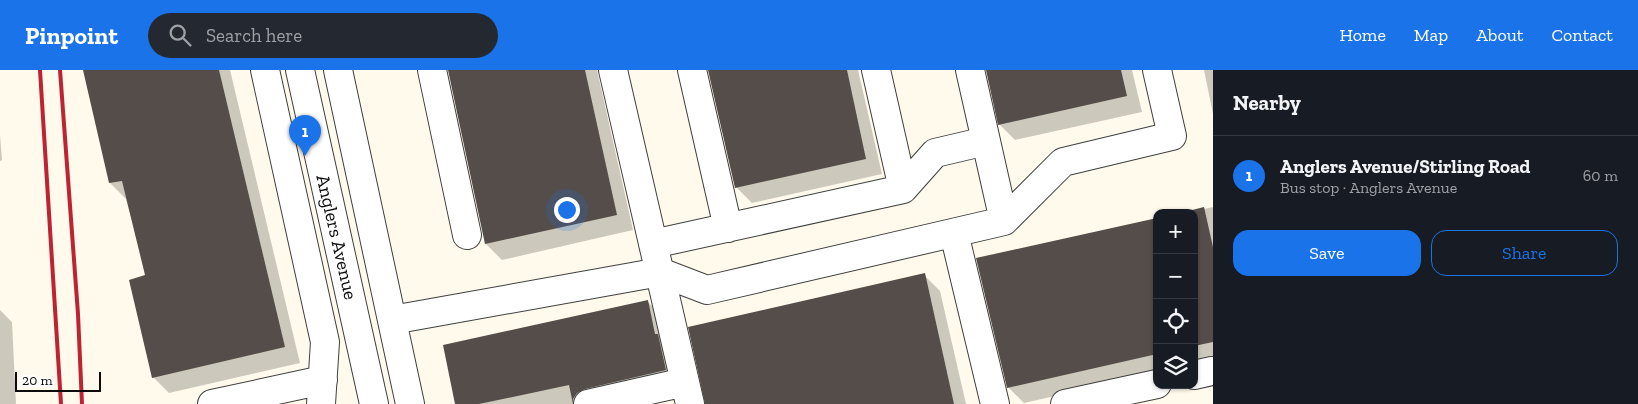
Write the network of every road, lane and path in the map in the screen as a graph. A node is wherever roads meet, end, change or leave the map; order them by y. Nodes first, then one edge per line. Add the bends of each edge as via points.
1 (300, 70) edge
2 (338, 70) edge
3 (432, 70) edge
4 (613, 70) edge
5 (692, 70) edge
6 (876, 70) edge
7 (970, 70) edge
8 (1157, 70) edge
9 (272, 71) edge
10 (986, 141) junction
11 (903, 189) junction
12 (1004, 221) junction
13 (728, 228) junction
14 (954, 233) junction
15 (467, 235) dead end
16 (653, 244) junction
17 (660, 272) junction
18 (392, 320) junction
19 (1153, 385) edge
20 (322, 392) edge
21 (687, 393) edge
22 (212, 404) edge
23 (374, 404) edge
24 (410, 404) edge
25 (588, 404) edge
26 (994, 404) edge
27 (1065, 404) edge

1 - 23 street, Anglers Avenue
2 - 18 street, Anglers Avenue
3 - 15 street
4 - 16 street
5 - 13 street
6 - 11 street
7 - 10 street
8 - 12 street via 1172,136 1063,162
9 - 20 street via 325,342
10 - 11 street via 935,153
10 - 12 street
11 - 13 street
12 - 14 street
13 - 16 street
14 - 17 street via 707,290
14 - 26 street
16 - 17 street
17 - 18 street
17 - 21 street
18 - 24 street, Anglers Avenue
19 - 27 street
20 - 22 street
21 - 25 street

